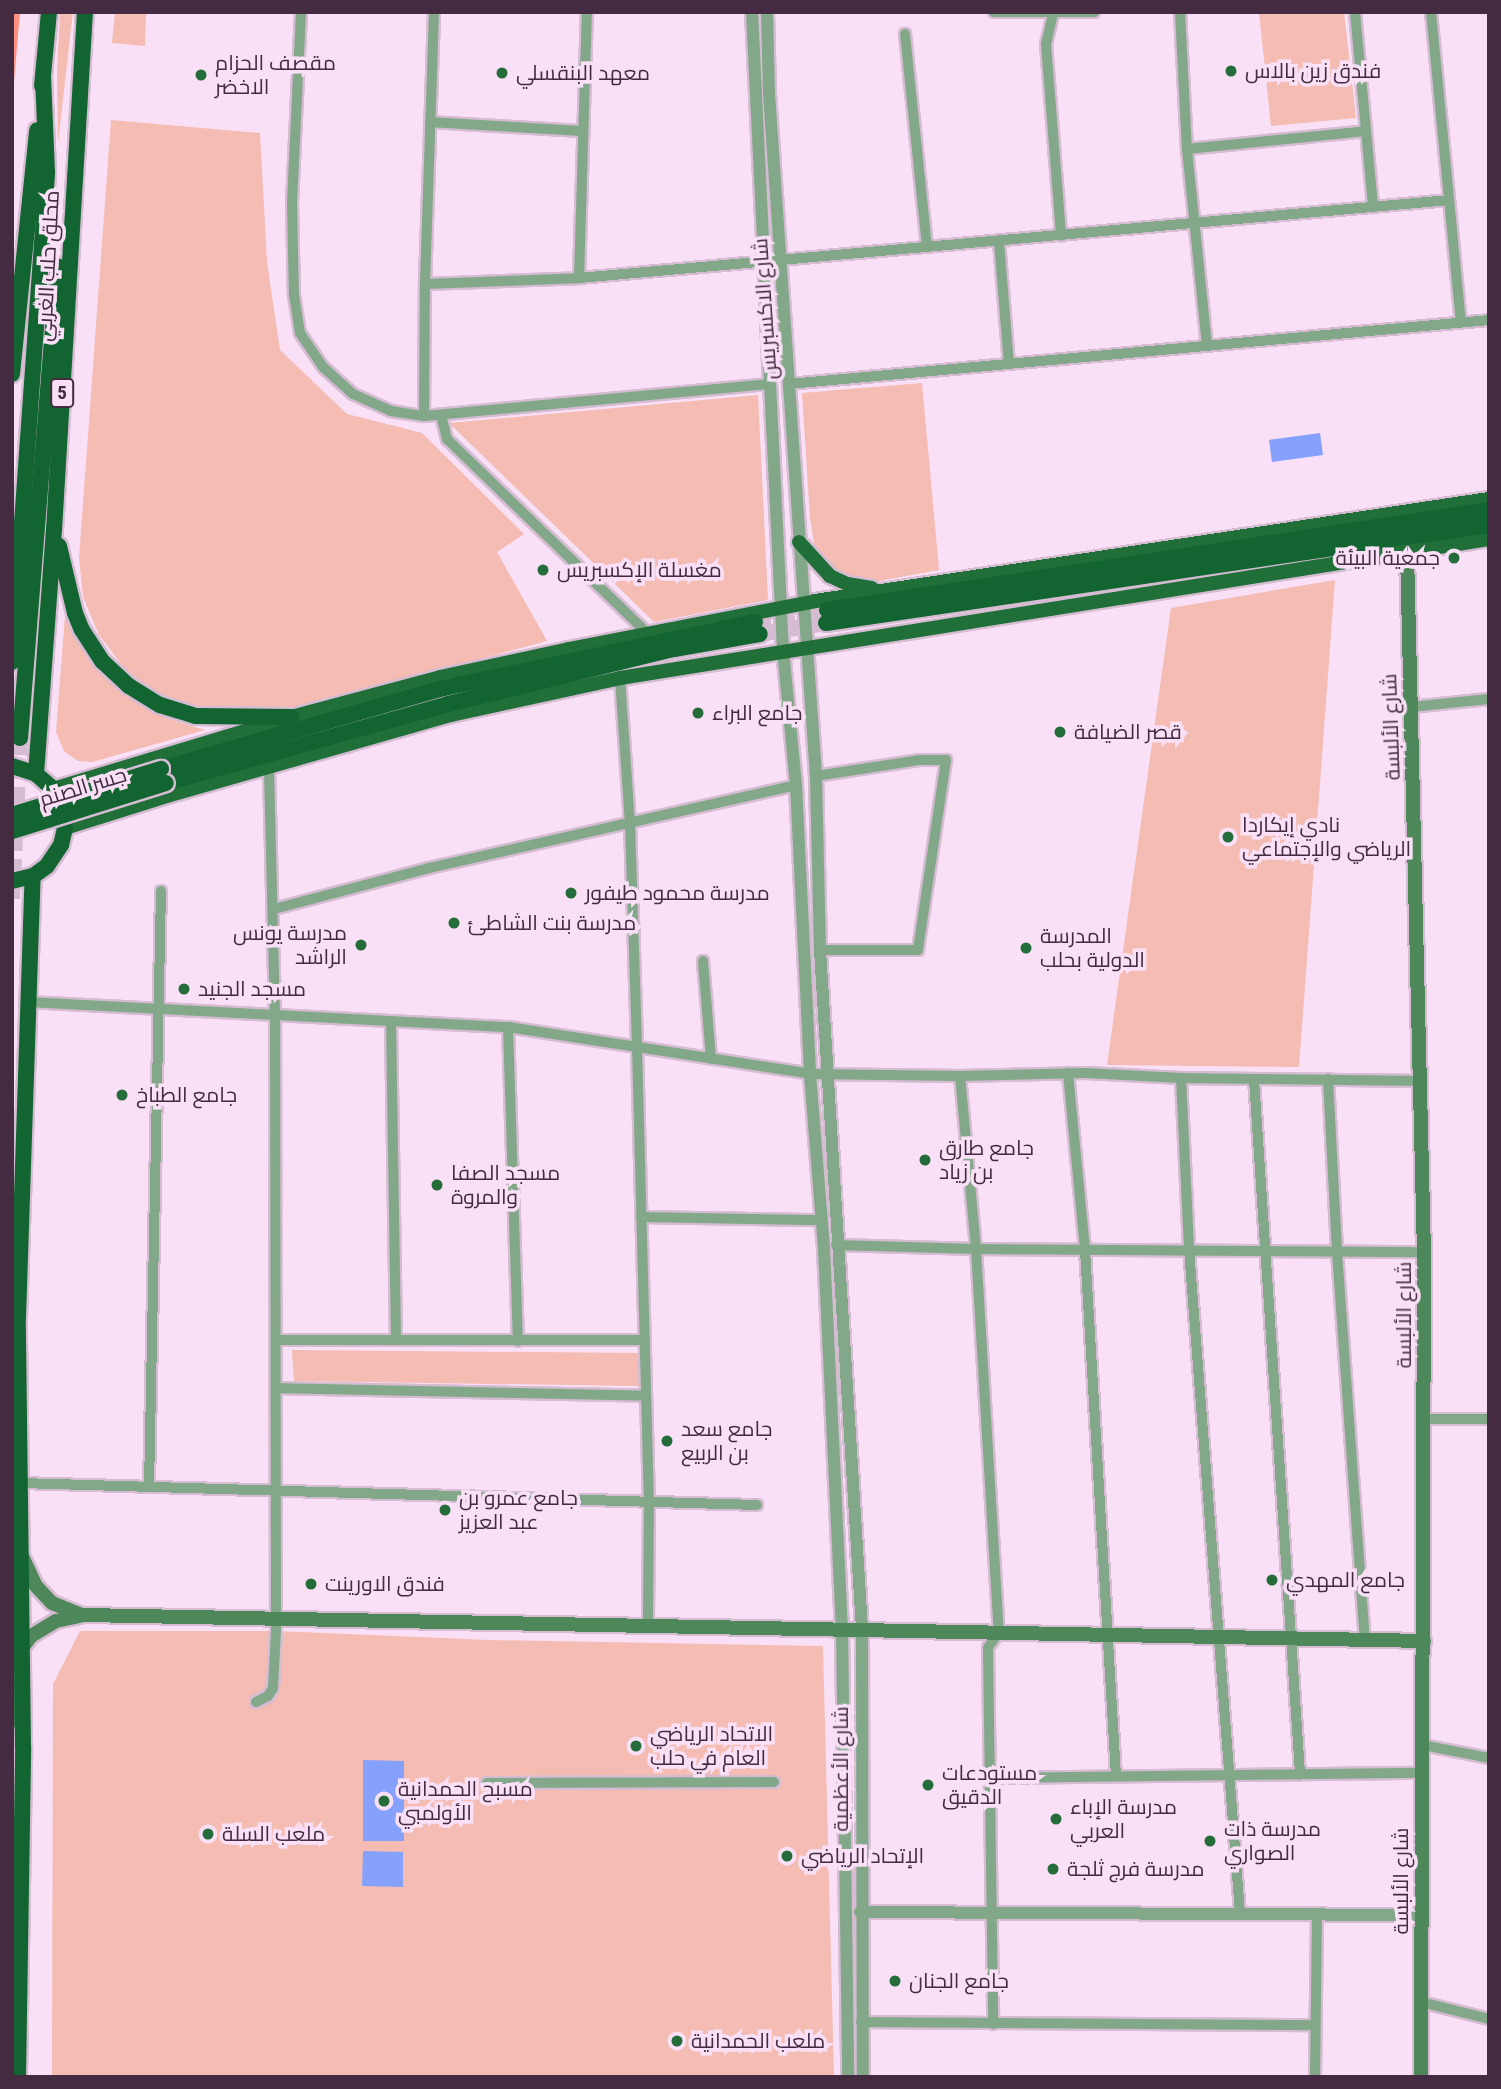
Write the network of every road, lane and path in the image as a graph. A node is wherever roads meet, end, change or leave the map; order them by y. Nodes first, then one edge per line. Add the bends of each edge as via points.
1 (49, 12) edge
2 (85, 12) edge
3 (301, 12) edge
4 (434, 12) edge
5 (587, 12) edge
6 (752, 12) edge
7 (767, 12) edge
8 (994, 12) edge
9 (1094, 12) edge
10 (1180, 12) edge
11 (1355, 12) edge
12 (1431, 12) edge
13 (1041, 13) edge
14 (1053, 14) junction
15 (905, 34) dead end
16 (43, 77) junction
17 (79, 81) junction
18 (430, 122) junction
19 (581, 131) junction
20 (1366, 131) junction
21 (1187, 149) junction
22 (1449, 200) junction
23 (1373, 207) junction
24 (1195, 223) junction
25 (1062, 235) junction
26 (999, 241) junction
27 (927, 247) junction
28 (782, 261) junction
29 (766, 262) junction
30 (579, 278) junction
31 (425, 284) junction
32 (1489, 320) edge
33 (1461, 323) junction
34 (13, 346) edge
35 (1207, 346) junction
36 (1009, 364) junction
37 (12, 374) edge
38 (771, 384) junction
39 (789, 384) junction
40 (424, 415) junction
41 (441, 415) junction
42 (1489, 499) edge
43 (1489, 510) edge
44 (1489, 526) edge
45 (54, 530) junction
46 (1489, 539) edge
47 (799, 542) junction
48 (1407, 553) junction
49 (894, 590) junction
50 (803, 603) junction
51 (782, 607) junction
52 (757, 628) tunnel mouth
53 (648, 634) junction
54 (806, 646) junction
55 (783, 650) junction
56 (12, 662) edge
57 (620, 678) junction
58 (446, 696) junction
59 (1489, 699) edge
60 (1411, 707) junction
61 (291, 717) junction
62 (20, 738) tunnel mouth
63 (12, 766) edge
64 (269, 767) junction
65 (36, 774) junction
66 (164, 776) junction
67 (817, 776) junction
68 (796, 785) junction
69 (53, 789) junction
70 (12, 815) edge
71 (630, 823) junction
72 (65, 828) junction
73 (12, 831) edge
74 (33, 876) junction
75 (12, 881) edge
76 (161, 891) dead end
77 (274, 909) junction
78 (820, 950) junction
79 (703, 961) dead end
80 (28, 1002) junction
81 (158, 1009) junction
82 (275, 1015) junction
83 (391, 1021) junction
84 (508, 1027) junction
85 (638, 1047) junction
86 (711, 1059) junction
87 (1068, 1073) junction
88 (810, 1074) junction
89 (827, 1074) junction
90 (960, 1076) junction
91 (1181, 1078) junction
92 (1254, 1079) junction
93 (1328, 1079) junction
94 (1422, 1080) junction
95 (641, 1217) junction
96 (821, 1220) junction
97 (836, 1245) junction
98 (12, 1247) edge
99 (976, 1249) junction
100 (1189, 1249) junction
101 (1085, 1250) junction
102 (1265, 1251) junction
103 (1337, 1252) junction
104 (1424, 1252) junction
105 (18, 1317) junction
106 (276, 1340) junction
107 (396, 1340) junction
108 (518, 1340) junction
109 (645, 1340) junction
110 (276, 1388) junction
111 (646, 1396) junction
112 (1426, 1419) junction
113 (1489, 1419) edge
114 (20, 1483) junction
115 (149, 1487) junction
116 (276, 1491) junction
117 (649, 1502) junction
118 (757, 1506) dead end
119 (21, 1554) junction
120 (84, 1615) junction
121 (276, 1619) junction
122 (648, 1626) junction
123 (842, 1629) junction
124 (862, 1629) junction
125 (999, 1632) junction
126 (1108, 1634) junction
127 (1217, 1637) junction
128 (1291, 1638) junction
129 (1365, 1640) junction
130 (1424, 1641) junction
131 (17, 1656) edge
132 (12, 1685) edge
133 (256, 1702) dead end
134 (23, 1725) junction
135 (1423, 1745) junction
136 (1489, 1758) edge
137 (1423, 1773) junction
138 (1228, 1774) junction
139 (1300, 1774) junction
140 (1116, 1776) junction
141 (990, 1778) junction
142 (774, 1782) dead end
143 (487, 1783) dead end
144 (860, 1912) junction
145 (993, 1913) junction
146 (1240, 1914) junction
147 (1317, 1914) junction
148 (1422, 1915) junction
149 (1421, 2003) junction
150 (1489, 2019) edge
151 (861, 2022) junction
152 (993, 2024) junction
153 (1315, 2025) junction
154 (18, 2077) edge
155 (848, 2077) edge
156 (863, 2077) edge
157 (1315, 2077) edge
158 (1420, 2077) edge

1 - 16 highway, محلق حلب الغربي
2 - 17 highway, محلق حلب الغربي / 5
3 - 40 street via 292,203 294,295 300,334 323,367 353,394 391,411
4 - 18 street
5 - 19 street
6 - 29 street
7 - 28 street, شارع الاكسبريس
8 - 13 street
9 - 14 street
10 - 21 street
11 - 20 street
12 - 22 street
13 - 14 street
14 - 25 street via 1046,44
15 - 27 street
16 - 34 highway, محلق حلب الغربي
16 - 56 highway via 47,172
17 - 45 highway, محلق حلب الغربي / 5
17 - 62 highway via 66,176
18 - 19 street
18 - 31 street
19 - 30 street
20 - 21 street
20 - 23 street
21 - 24 street
22 - 23 street
22 - 33 street
23 - 24 street
24 - 25 street
24 - 35 street
25 - 26 street
26 - 27 street
26 - 36 street
27 - 28 street
28 - 29 street
28 - 39 street, شارع الاكسبريس
29 - 30 street
29 - 38 street
30 - 31 street
31 - 40 street
32 - 33 street
33 - 35 street
34 - 37 highway, محلق حلب الغربي
35 - 36 street
36 - 39 street
38 - 41 street
38 - 51 street
39 - 47 street, شارع الاكسبريس
40 - 41 street
41 - 53 street via 447,439
42 - 49 main road
43 - 44 highway via 827,617
45 - 61 highway via 82,630 102,661 129,686 160,705 195,716
45 - 65 highway, محلق حلب الغربي / 5
46 - 48 main road
47 - 49 main road via 815,563 838,580
47 - 50 street, شارع الاكسبريس
48 - 54 main road
48 - 60 main road, شارع الألبسة
49 - 50 main road
50 - 51 main road
50 - 54 street, شارع الاكسبريس
51 - 53 main road
51 - 55 street
52 - 58 highway
53 - 58 main road
54 - 55 main road
54 - 67 street, شارع الاكسبريس
55 - 57 main road
55 - 68 street
57 - 58 main road
57 - 71 street
58 - 61 main road
58 - 64 main road
58 - 66 highway
59 - 60 street
60 - 94 main road, شارع الألبسة
61 - 69 main road
63 - 65 highway
64 - 72 main road
64 - 77 street
65 - 69 highway
66 - 70 highway, جسر الصنم, bridge
66 - 73 highway, جسر الصنم, bridge
67 - 78 street, شارع الاكسبريس
67 - 78 street via 946,760 918,950
68 - 71 street
68 - 88 street
69 - 72 highway
71 - 77 street
71 - 85 street
72 - 74 highway via 57,852
74 - 75 highway
74 - 80 highway
76 - 81 street
77 - 82 street
78 - 89 street, شارع الاكسبريس
79 - 86 street
80 - 81 street
80 - 105 highway
81 - 82 street
81 - 115 street
82 - 83 street
82 - 106 street
83 - 84 street
83 - 107 street
84 - 85 street
84 - 108 street
85 - 86 street
85 - 95 street
86 - 88 street
87 - 90 street
87 - 91 street
87 - 101 street
88 - 89 street
88 - 96 street
89 - 90 street
89 - 97 street, شارع الأعظمية
90 - 99 street
91 - 92 street
91 - 100 street
92 - 93 street
92 - 102 street
93 - 94 street
93 - 103 street
94 - 104 main road, شارع الألبسة
95 - 96 street
95 - 109 street
96 - 123 street
97 - 99 street
97 - 124 street, شارع الأعظمية
98 - 105 highway
99 - 101 street
99 - 125 street
100 - 101 street
100 - 102 street
100 - 127 street
101 - 126 street
102 - 103 street
102 - 128 street
103 - 104 street
103 - 129 street
104 - 112 main road, شارع الألبسة
105 - 114 highway
106 - 107 street
106 - 110 street
107 - 108 street
108 - 109 street
109 - 111 street
110 - 111 street
110 - 116 street
111 - 117 street
112 - 113 street
112 - 130 main road, شارع الألبسة
114 - 115 street
114 - 119 highway
115 - 116 street
116 - 117 street
116 - 121 street
117 - 118 street
117 - 122 street
119 - 120 main road via 36,1586 52,1603
119 - 131 highway
120 - 121 main road
120 - 131 main road via 56,1620 31,1636
121 - 122 main road
121 - 133 street via 273,1688
122 - 123 main road
123 - 124 main road
123 - 155 street
124 - 125 main road
124 - 144 street, شارع الأعظمية
125 - 126 main road
125 - 141 street via 988,1648
126 - 127 main road
126 - 140 street
127 - 128 main road
127 - 138 street
128 - 129 main road
128 - 139 street
129 - 130 main road
130 - 135 main road, شارع الألبسة
131 - 134 highway
132 - 134 main road via 15,1719
134 - 154 highway
135 - 136 street
135 - 137 main road, شارع الألبسة
137 - 139 street
137 - 148 main road, شارع الألبسة
138 - 139 street
138 - 140 street
138 - 146 street
140 - 141 street
141 - 145 street
142 - 143 street
144 - 145 street
144 - 151 street, شارع الأعظمية
145 - 146 street
145 - 152 street
146 - 147 street
147 - 148 street
147 - 153 street
148 - 149 main road, شارع الألبسة
149 - 150 street
149 - 158 main road, شارع الألبسة
151 - 152 street
151 - 156 street, شارع الأعظمية
152 - 153 street
153 - 157 street

